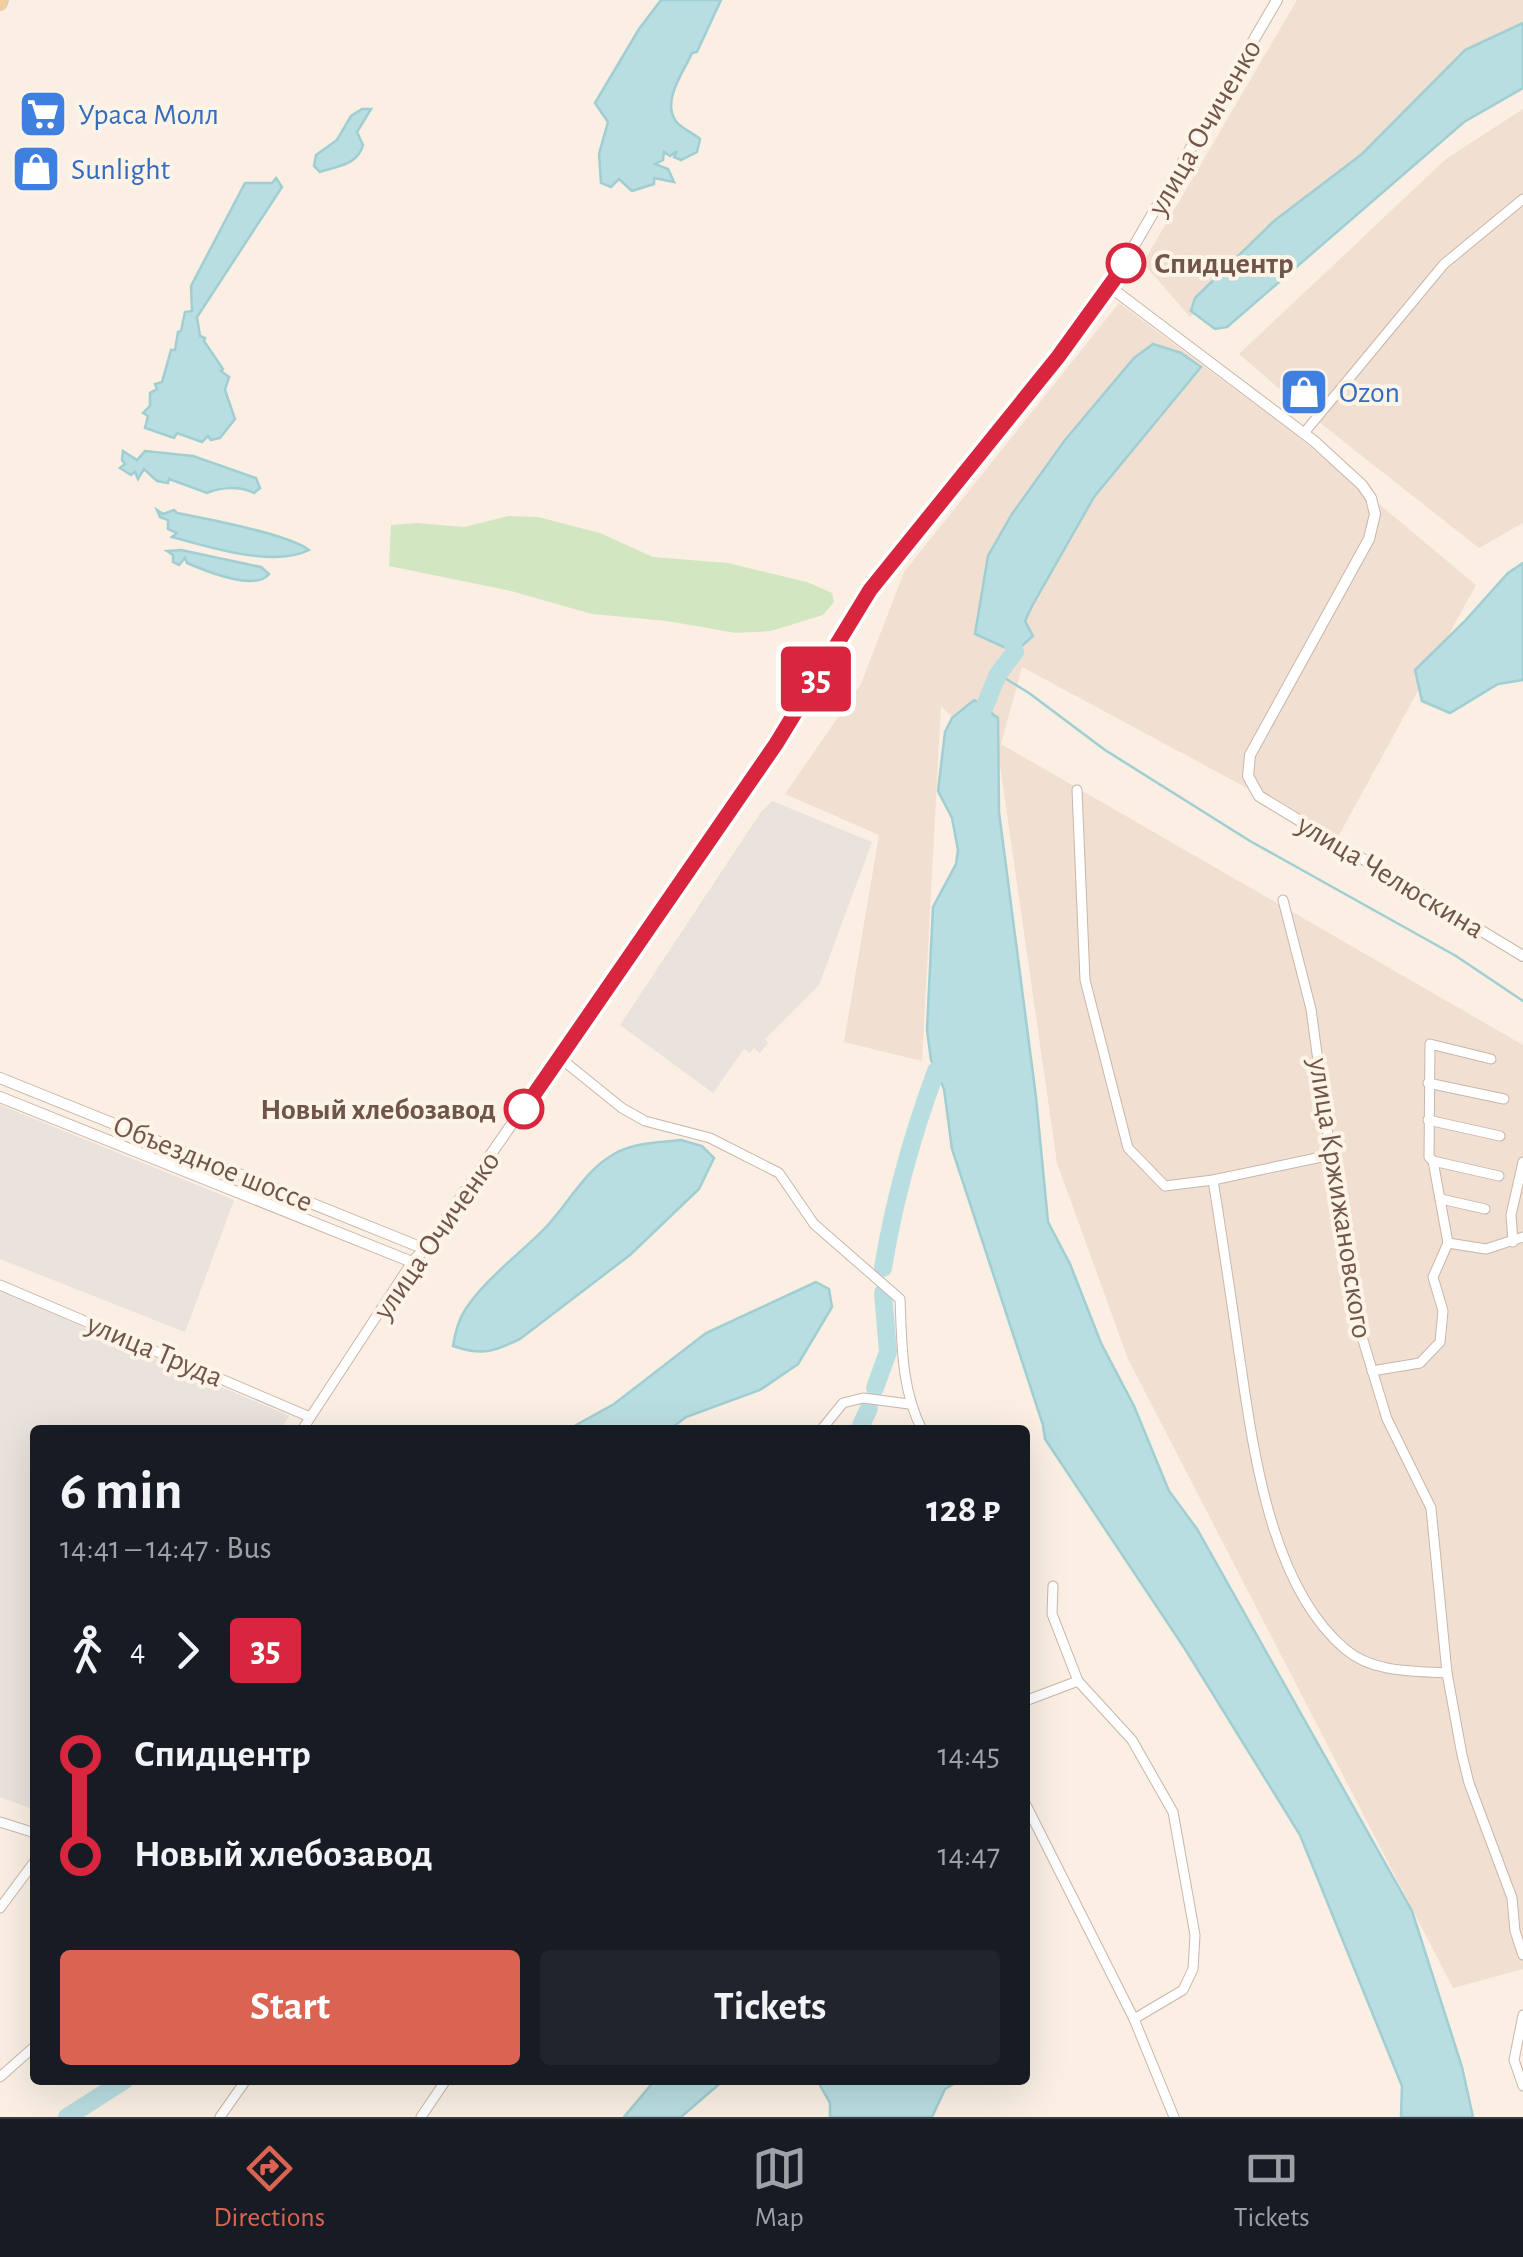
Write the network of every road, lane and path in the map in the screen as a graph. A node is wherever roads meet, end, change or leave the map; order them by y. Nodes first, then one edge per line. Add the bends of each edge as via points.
1 (1277, 0) edge
2 (1523, 199) edge
3 (1110, 287) junction
4 (1304, 433) junction
5 (1077, 790) dead end
6 (1283, 900) dead end
7 (1523, 956) edge
8 (560, 1058) junction
9 (1491, 1059) dead end
10 (0, 1078) edge
11 (1428, 1083) junction
12 (0, 1097) edge
13 (1504, 1099) dead end
14 (1428, 1120) junction
15 (1500, 1136) dead end
16 (1330, 1155) junction
17 (1433, 1161) junction
18 (1523, 1162) edge
19 (1498, 1176) dead end
20 (1213, 1180) junction
21 (1442, 1199) junction
22 (1485, 1209) dead end
23 (1518, 1240) edge
24 (1448, 1243) junction
25 (425, 1248) junction
26 (412, 1262) junction
27 (0, 1285) edge
28 (1372, 1371) junction
29 (909, 1404) junction
30 (310, 1417) junction
31 (305, 1425) edge
32 (824, 1425) edge
33 (920, 1425) edge
34 (1053, 1586) dead end
35 (1447, 1672) junction
36 (1078, 1681) junction
37 (1030, 1699) edge
38 (1030, 1813) edge
39 (0, 1822) edge
40 (30, 1831) edge
41 (30, 1868) edge
42 (0, 1908) edge
43 (1523, 1955) edge
44 (1523, 2014) edge
45 (1134, 2019) junction
46 (30, 2050) edge
47 (0, 2077) edge
48 (242, 2085) edge
49 (442, 2085) edge
50 (1523, 2086) edge
51 (220, 2117) edge
52 (420, 2117) edge
53 (1174, 2117) edge

1 - 3 street, улица Очиченко
2 - 4 street via 1444,264
3 - 4 street
3 - 8 street, улица Очиченко via 870,590 776,744
4 - 7 street, улица Челюскина via 1362,485 1376,514 1250,755 1248,776 1260,796
5 - 20 street via 1085,980 1128,1148 1165,1186
6 - 16 street, улица Кржижановского via 1311,1009
8 - 25 street, улица Очиченко
8 - 29 street via 645,1121 710,1138 779,1172 814,1224 900,1299
9 - 11 street via 1430,1044
10 - 25 street, Объездное шоссе
11 - 13 street
11 - 14 street
12 - 26 street, Объездное шоссе
14 - 15 street
14 - 17 street
16 - 20 street
16 - 28 street, улица Кржижановского via 1358,1327
17 - 19 street
17 - 21 street
18 - 23 street via 1511,1215
20 - 35 street via 1261,1489 1297,1584 1317,1620 1348,1652 1390,1670
21 - 22 street
21 - 24 street
23 - 24 street via 1486,1249
24 - 28 street via 1434,1278 1443,1311 1440,1342 1420,1363
25 - 26 street, улица Очиченко
26 - 30 street, улица Очиченко
27 - 30 street, улица Труда
28 - 35 street, улица Кржижановского via 1387,1419 1431,1508
29 - 32 street via 863,1398 843,1403
29 - 33 street
30 - 31 street, улица Очиченко
34 - 36 street via 1052,1614
35 - 43 street, улица Кржижановского via 1469,1784 1512,1898
36 - 37 street
36 - 45 street via 1132,1740 1173,1812 1193,1922 1193,1969 1183,1990
38 - 45 street
39 - 40 street
41 - 42 street
44 - 50 street via 1514,2060
45 - 53 street
46 - 47 street
48 - 51 street
49 - 52 street

